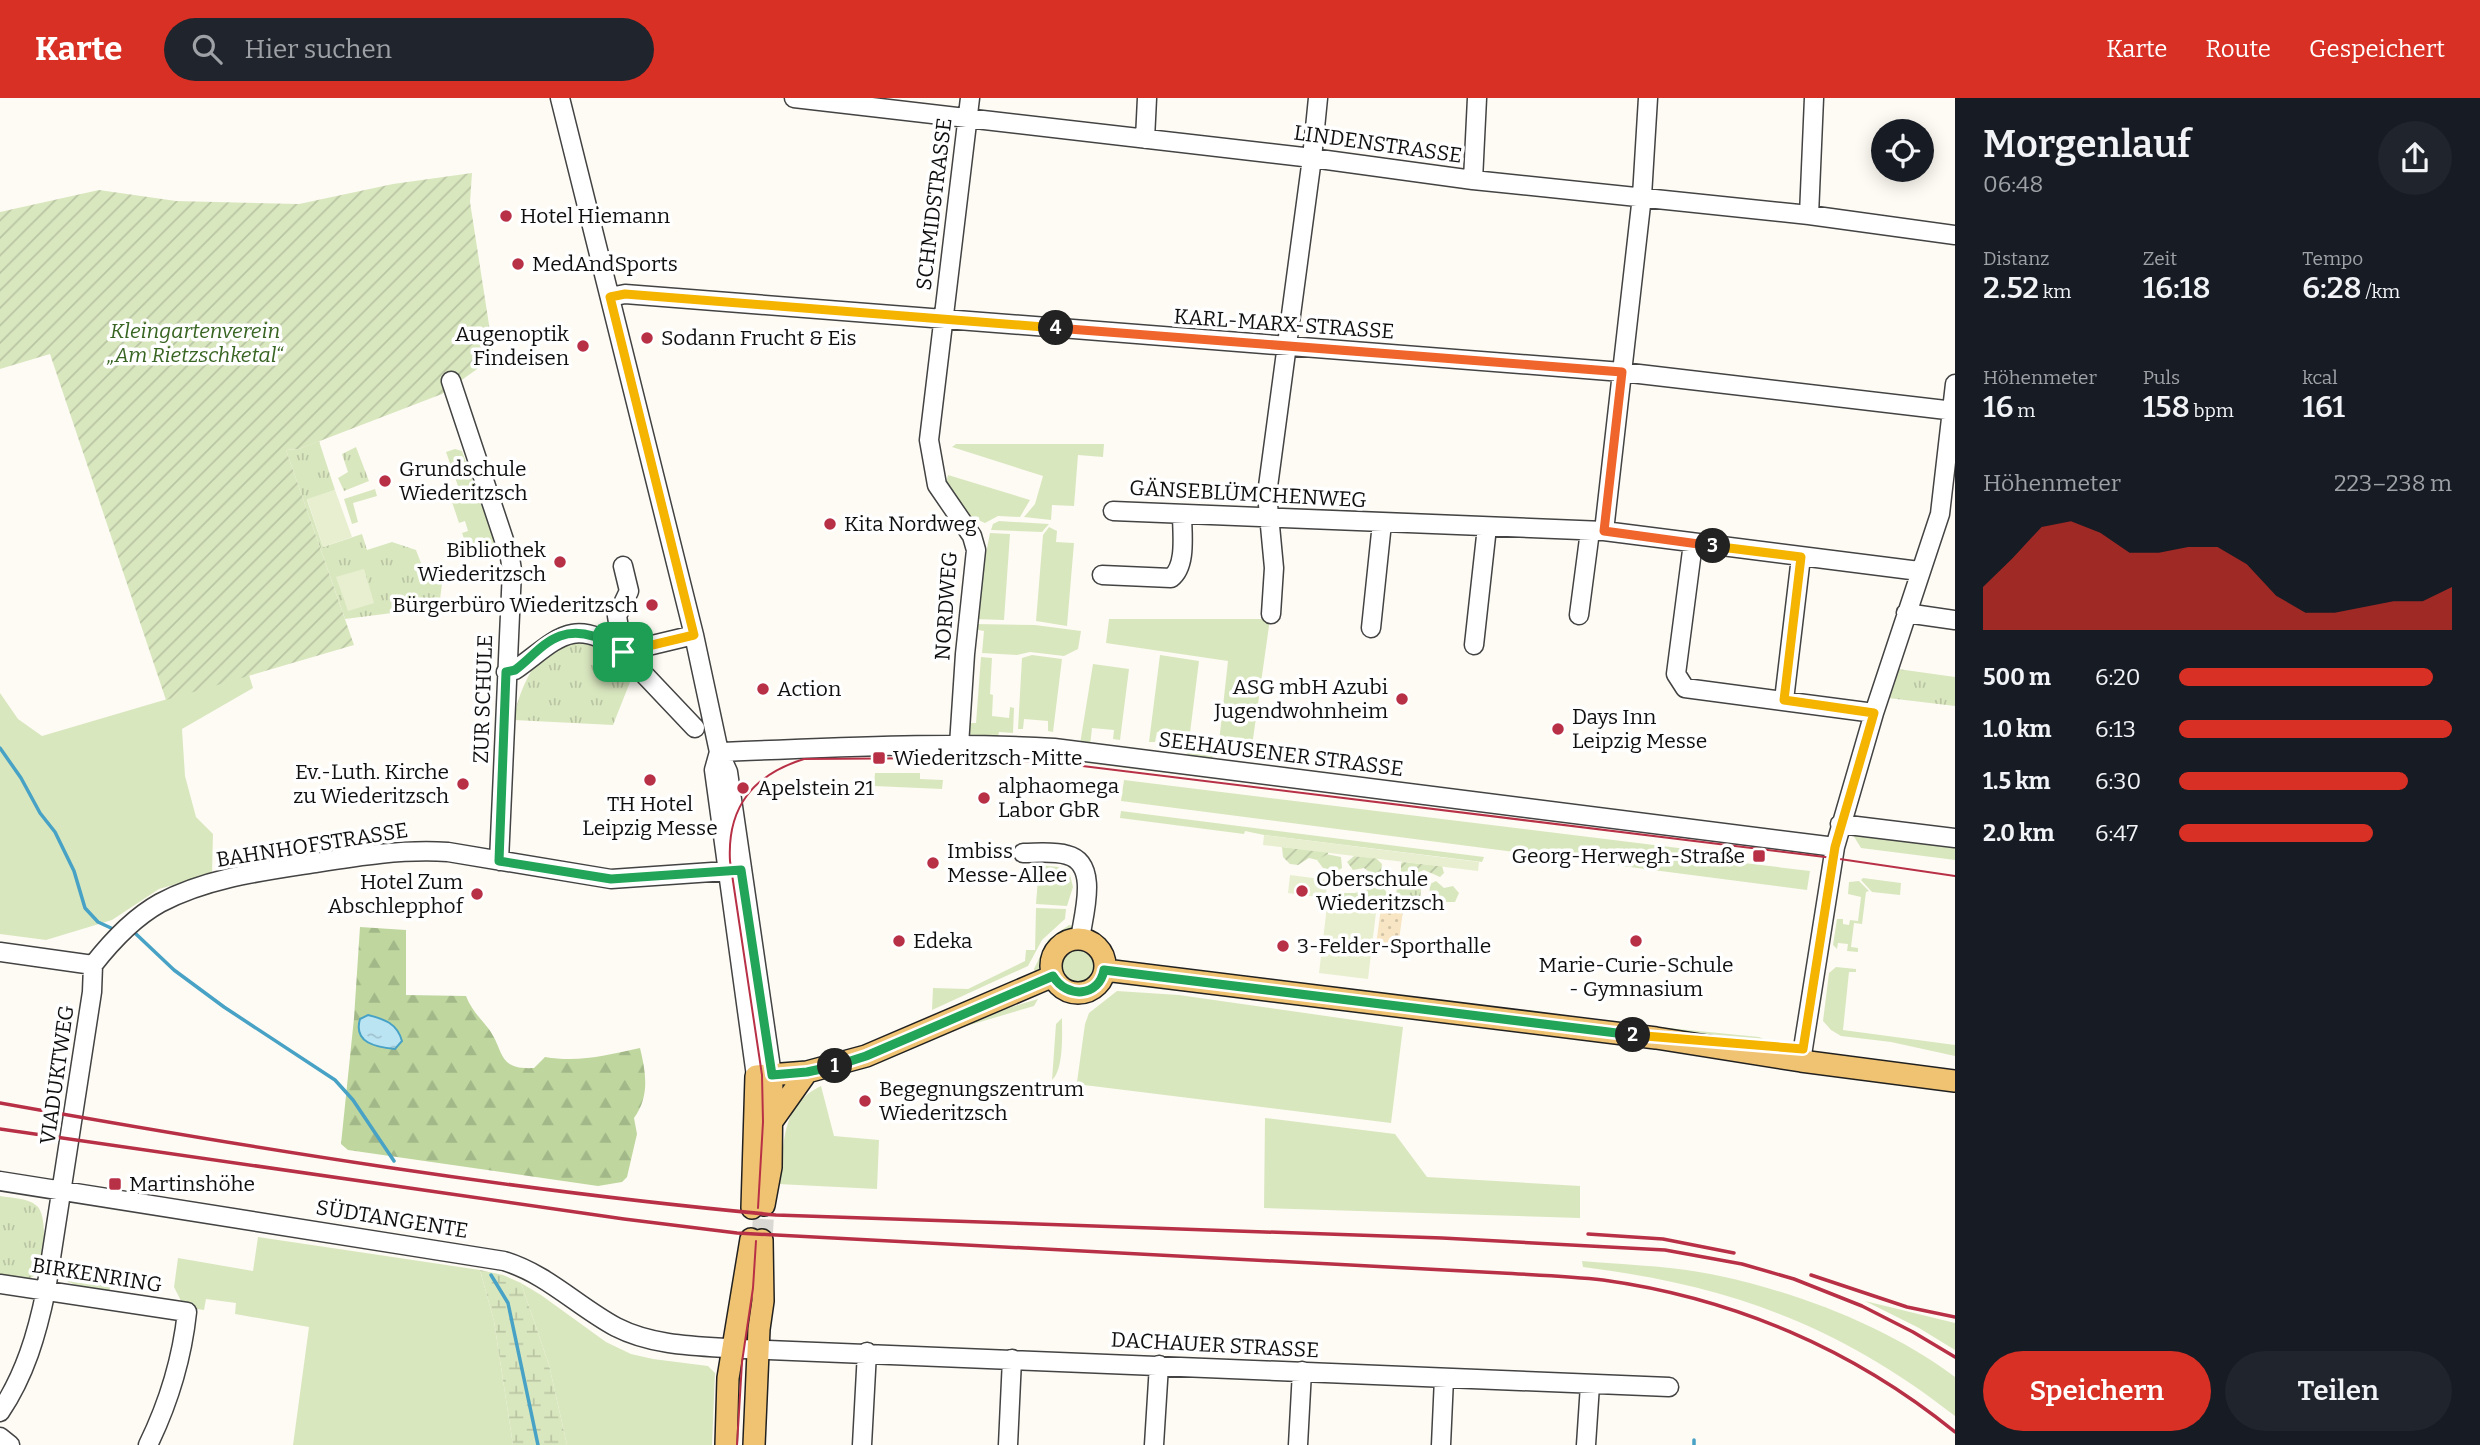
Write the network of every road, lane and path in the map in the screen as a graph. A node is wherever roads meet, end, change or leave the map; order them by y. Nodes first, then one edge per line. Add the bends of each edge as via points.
1 (560, 98) edge
2 (794, 98) edge
3 (970, 98) edge
4 (1147, 98) edge
5 (1318, 98) edge
6 (1477, 98) edge
7 (1648, 98) edge
8 (1814, 98) edge
9 (827, 100) edge
10 (968, 118) junction
11 (1145, 139) junction
12 (1312, 158) junction
13 (1473, 180) junction
14 (1643, 197) junction
15 (1808, 215) junction
16 (1955, 235) edge
17 (610, 297) junction
18 (942, 319) junction
19 (1287, 347) junction
20 (1622, 372) junction
21 (450, 381) dead end
22 (1955, 384) edge
23 (1953, 410) edge
24 (929, 440) joint
25 (1113, 511) dead end
26 (1182, 514) junction
27 (1268, 518) junction
28 (1382, 523) junction
29 (1487, 527) junction
30 (1597, 531) junction
31 (1693, 543) junction
32 (1801, 557) junction
33 (623, 566) dead end
34 (1920, 572) junction
35 (1102, 575) dead end
36 (1270, 614) dead end
37 (1906, 614) junction
38 (1579, 615) dead end
39 (1955, 620) edge
40 (1371, 628) dead end
41 (694, 635) junction
42 (1475, 645) dead end
43 (623, 652) junction
44 (506, 672) junction
45 (1784, 700) junction
46 (1874, 713) junction
47 (695, 728) dead end
48 (959, 745) junction
49 (719, 752) junction
50 (1840, 824) junction
51 (1955, 838) edge
52 (1835, 847) junction
53 (1023, 852) dead end
54 (499, 861) junction
55 (734, 871) junction
56 (1080, 939) junction
57 (0, 952) edge
58 (93, 965) junction
59 (1104, 970) junction
60 (1053, 976) junction
61 (1802, 1055) junction
62 (1955, 1069) edge
63 (807, 1072) junction
64 (764, 1075) junction
65 (1955, 1081) edge
66 (773, 1120) junction
67 (0, 1181) edge
68 (63, 1191) junction
69 (0, 1284) edge
70 (46, 1290) junction
71 (732, 1348) junction
72 (758, 1349) junction
73 (867, 1352) junction
74 (1012, 1359) junction
75 (1159, 1365) junction
76 (1302, 1371) junction
77 (1444, 1378) junction
78 (1590, 1385) junction
79 (1669, 1387) dead end
80 (0, 1412) edge
81 (0, 1437) edge
82 (10, 1445) edge
83 (148, 1445) edge
84 (726, 1445) edge
85 (754, 1445) edge
86 (862, 1445) edge
87 (1008, 1445) edge
88 (1154, 1445) edge
89 (1298, 1445) edge
90 (1441, 1445) edge
91 (1586, 1445) edge

1 - 17 street
2 - 9 street, LINDENSTRASSE
3 - 10 street, SCHMIDSTRASSE
4 - 11 street
5 - 12 street
6 - 13 street
7 - 14 street
8 - 15 street
9 - 10 street, LINDENSTRASSE
10 - 11 street, LINDENSTRASSE
10 - 18 street, SCHMIDSTRASSE
11 - 12 street, LINDENSTRASSE
12 - 13 street, LINDENSTRASSE
12 - 19 street
13 - 14 street, LINDENSTRASSE
14 - 15 street, LINDENSTRASSE
14 - 20 street
15 - 16 street, LINDENSTRASSE
17 - 18 street, KARL-MARX-STRASSE via 625,294
17 - 41 street
18 - 19 street, KARL-MARX-STRASSE
18 - 24 street, SCHMIDSTRASSE
19 - 20 street, KARL-MARX-STRASSE
19 - 27 street via 1267,494
20 - 23 street, KARL-MARX-STRASSE
20 - 30 street
21 - 44 street, ZUR SCHULE via 510,558
22 - 23 street
23 - 34 street via 1940,514
24 - 48 street, NORDWEG via 937,485 972,536 976,550
25 - 26 street, GÄNSEBLÜMCHENWEG
26 - 27 street, GÄNSEBLÜMCHENWEG
26 - 35 street via 1178,573 1171,578
27 - 28 street, GÄNSEBLÜMCHENWEG
27 - 36 street via 1274,568
28 - 29 street, GÄNSEBLÜMCHENWEG
28 - 40 street, GÄNSEBLÜMCHENWEG
29 - 30 street, GÄNSEBLÜMCHENWEG
29 - 42 street
30 - 31 street, GÄNSEBLÜMCHENWEG
30 - 38 street
31 - 32 street, GÄNSEBLÜMCHENWEG
31 - 45 street via 1676,674 1685,688
32 - 34 street, GÄNSEBLÜMCHENWEG
32 - 45 street
33 - 43 street via 629,591 617,616
34 - 37 street
37 - 39 street
37 - 46 street
41 - 43 street
41 - 49 street
43 - 44 street via 593,636 559,636
43 - 47 street
44 - 54 street, ZUR SCHULE
45 - 46 street
46 - 50 street
48 - 49 street, SEEHAUSENER STRASSE
48 - 52 street, SEEHAUSENER STRASSE via 1067,750
49 - 55 street via 714,770
50 - 51 street
50 - 52 street
52 - 61 street
53 - 56 street via 1066,854 1084,867 1088,879
54 - 55 street, BAHNHOFSTRASSE via 611,879
54 - 58 street, BAHNHOFSTRASSE via 422,850 220,880 139,917
55 - 64 street
56 - 59 main road via 1099,949
56 - 60 main road via 1056,950
57 - 58 street
58 - 68 street, VIADUKTWEG
59 - 60 main road via 1097,985 1080,993 1062,987
59 - 61 main road
60 - 63 main road via 866,1056
61 - 62 main road
61 - 65 main road
63 - 64 main road
63 - 66 main road
64 - 66 main road
64 - 66 main road via 758,1208 771,1167
67 - 68 street, SÜDTANGENTE
68 - 70 street, VIADUKTWEG
68 - 71 street, SÜDTANGENTE via 515,1264 631,1334 666,1343
69 - 70 street, BIRKENRING
70 - 80 street, VIADUKTWEG via 26,1363
70 - 83 street, BIRKENRING via 187,1312 177,1373
71 - 72 street, SÜDTANGENTE
71 - 72 main road via 756,1240 764,1301
71 - 84 main road
72 - 73 street, DACHAUER STRASSE
72 - 85 main road
73 - 74 street, DACHAUER STRASSE
73 - 86 street
74 - 75 street, DACHAUER STRASSE
74 - 87 street
75 - 76 street, DACHAUER STRASSE
75 - 88 street
76 - 77 street, DACHAUER STRASSE
76 - 89 street
77 - 78 street, DACHAUER STRASSE
77 - 90 street
78 - 79 street, DACHAUER STRASSE
78 - 91 street
81 - 82 street

